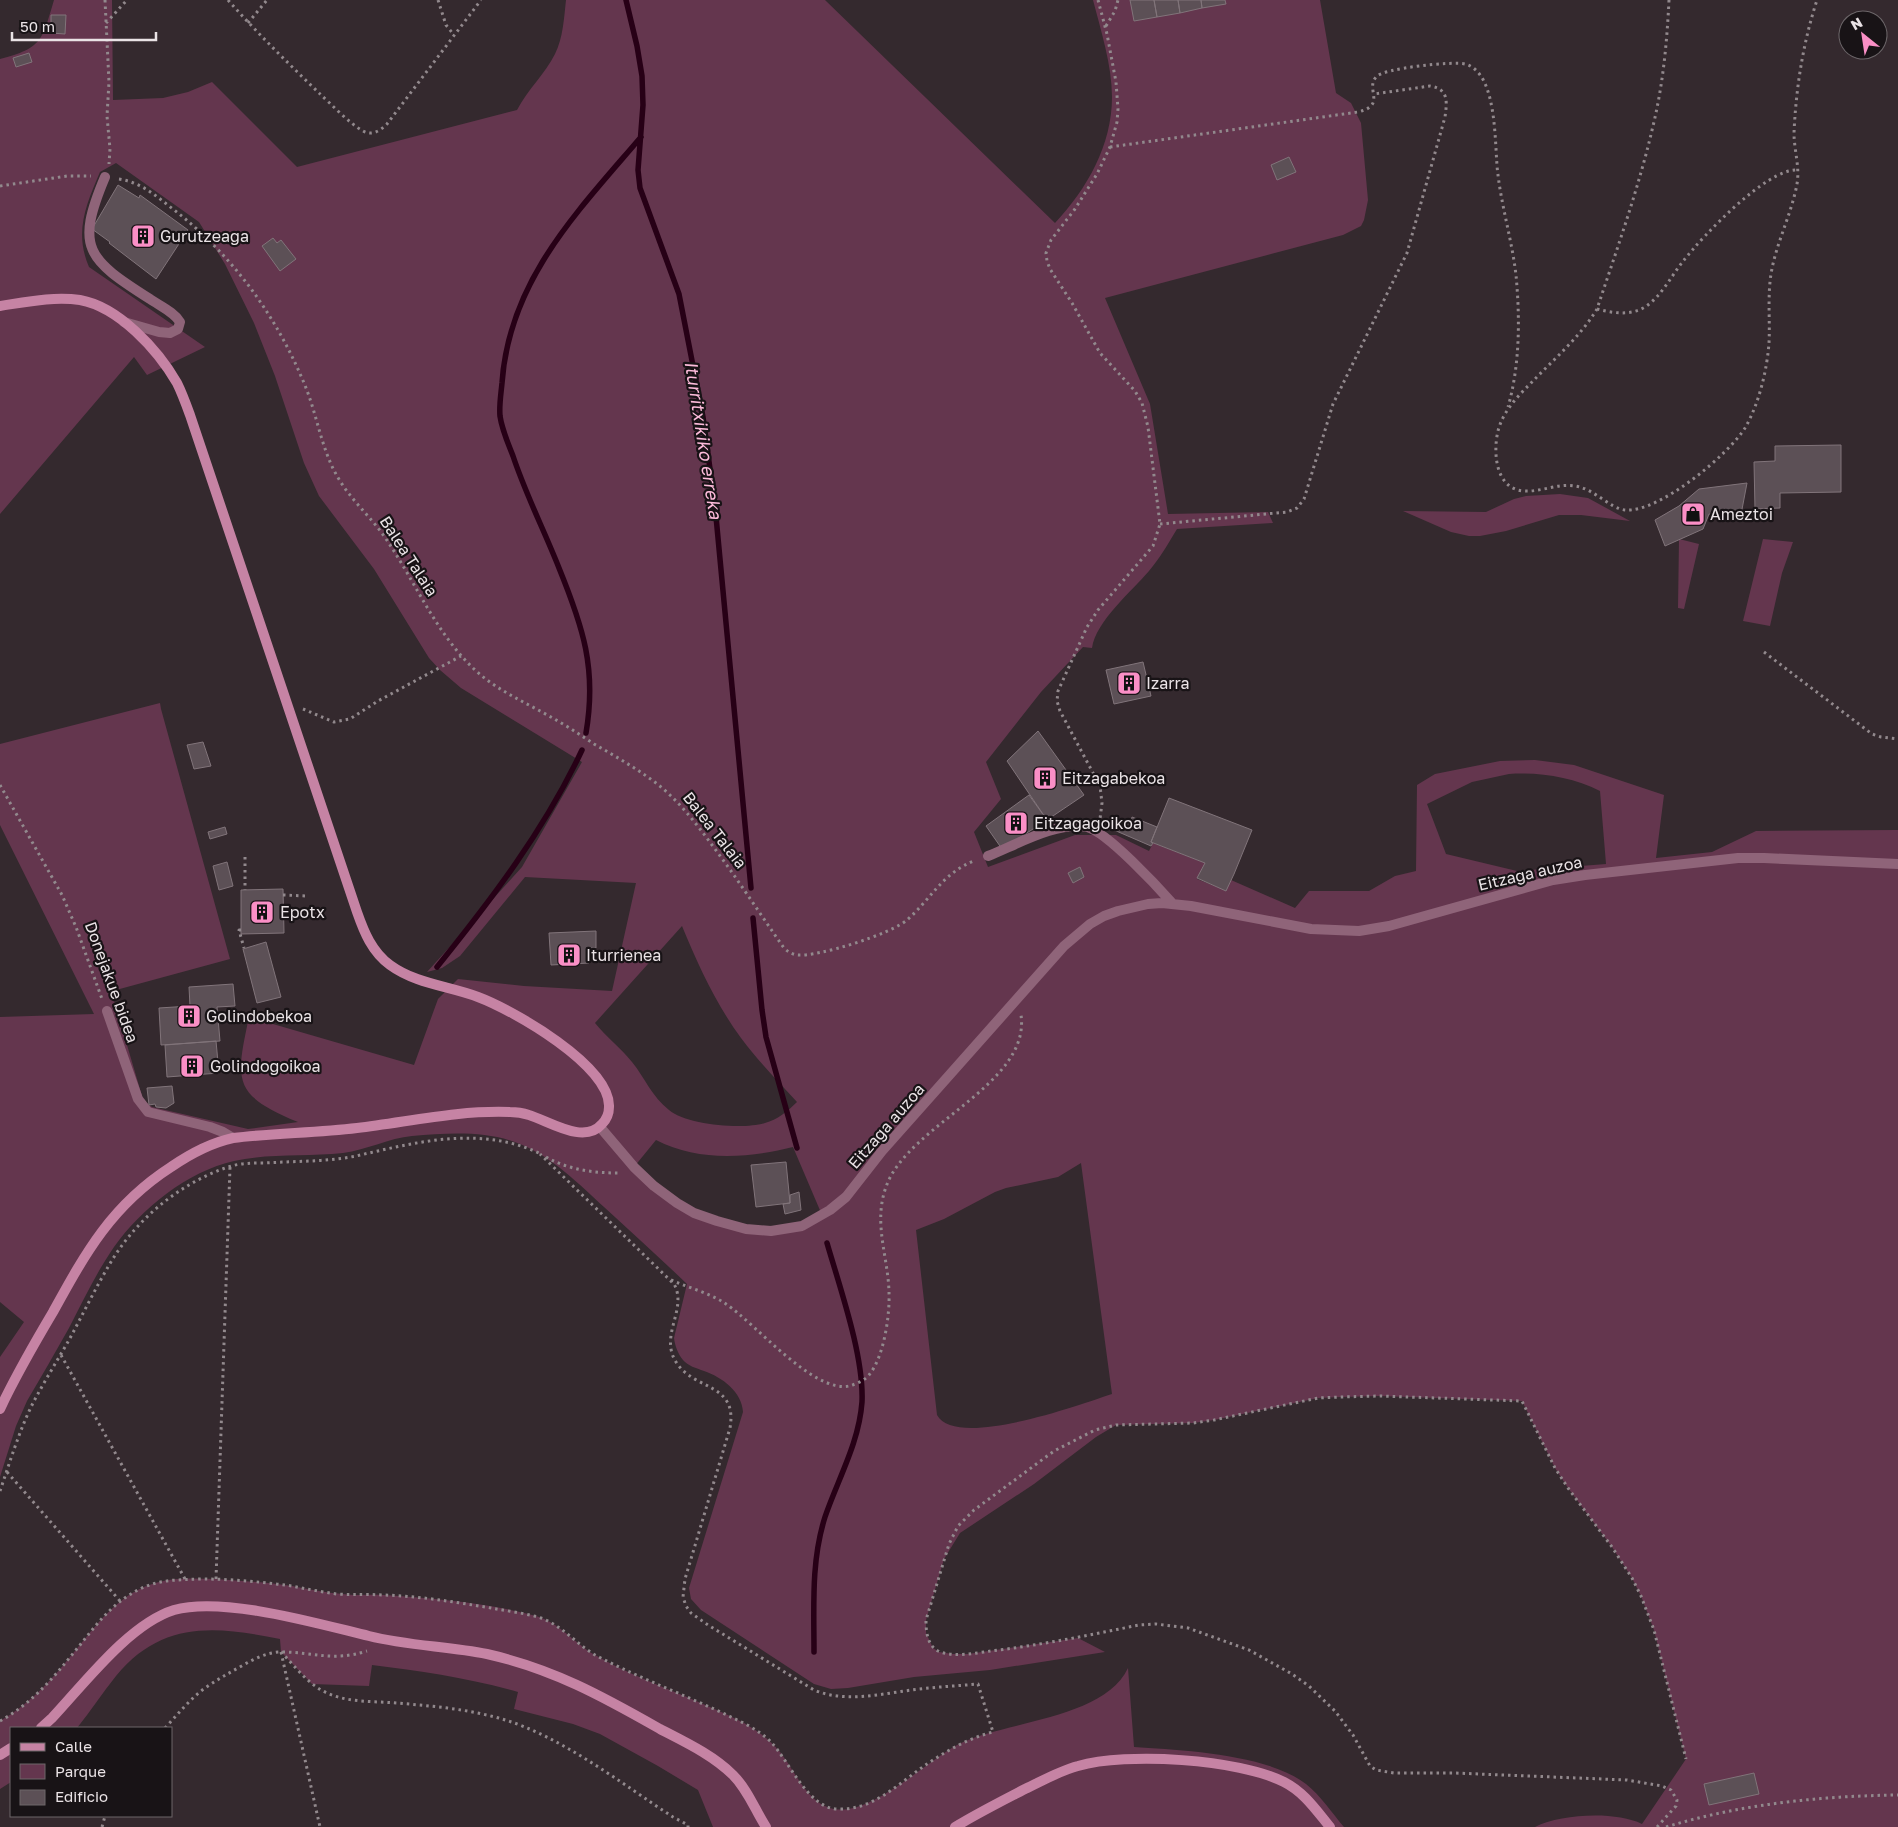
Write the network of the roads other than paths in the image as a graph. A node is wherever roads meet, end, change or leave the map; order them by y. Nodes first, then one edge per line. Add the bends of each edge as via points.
1 (105, 177) road end
2 (0, 306) edge
3 (123, 321) junction
4 (988, 856) road end
5 (1898, 864) edge
6 (1173, 904) junction
7 (107, 1012) road end
8 (600, 1127) junction
9 (233, 1138) junction
10 (0, 1408) edge
11 (42, 1727) edge
12 (766, 1827) edge
13 (955, 1827) edge
14 (1330, 1827) edge

1 - 3 lane via 89,221 89,241 94,252 108,270 180,322 178,329 165,332
2 - 3 street via 53,299 78,300 100,306
3 - 8 street via 164,364 182,394 360,921 377,953 391,966 407,974 503,1008 572,1053 598,1079 608,1096 608,1116
4 - 6 lane via 1034,836 1085,827 1098,832 1137,866
5 - 6 lane, Eitzaga auzoa via 1738,858 1585,874 1359,931 1311,928
6 - 8 lane, Eitzaga auzoa via 1118,911 1090,924 1064,946 882,1151 846,1197 811,1222 771,1231 717,1222 661,1192 640,1174
7 - 9 lane, Donejakue bidea via 144,1110 210,1127
8 - 9 street via 582,1133 523,1114 486,1112 418,1118 343,1130
9 - 10 street via 207,1147 174,1165 117,1212 78,1267
11 - 12 street via 127,1639 148,1622 174,1610 188,1608 258,1612 389,1641 492,1656 540,1670 591,1691 692,1746 725,1768 742,1785
13 - 14 street via 1065,1770 1093,1762 1138,1759 1206,1763 1268,1776 1303,1795

